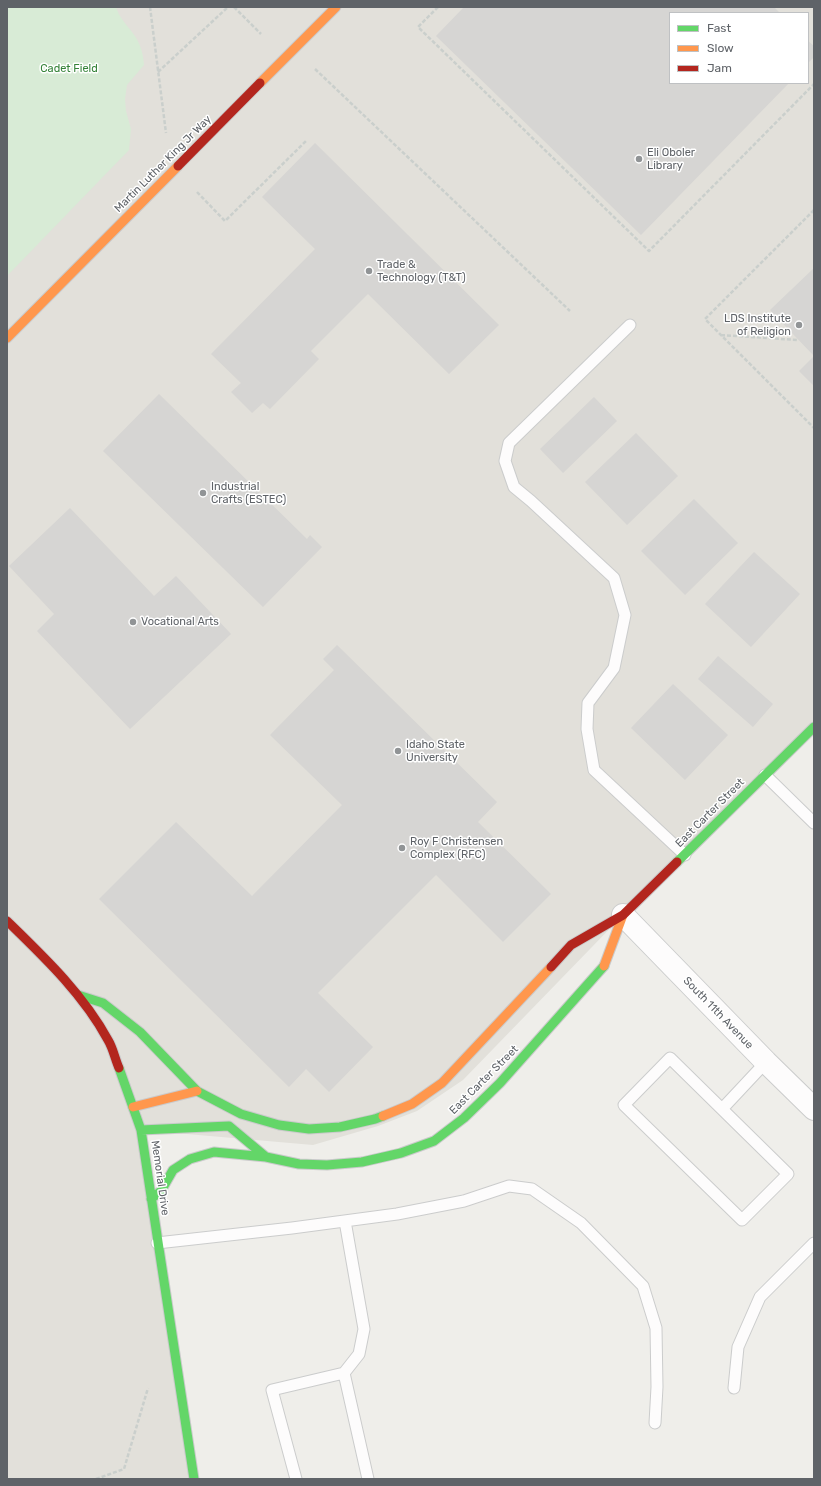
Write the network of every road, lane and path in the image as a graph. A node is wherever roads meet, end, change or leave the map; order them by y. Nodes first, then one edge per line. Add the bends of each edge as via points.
1 (150, 7) edge
2 (228, 7) edge
3 (234, 7) edge
4 (336, 7) edge
5 (438, 7) edge
6 (261, 34) dead end
7 (315, 69) dead end
8 (158, 72) junction
9 (814, 84) edge
10 (166, 133) dead end
11 (307, 140) dead end
12 (197, 192) dead end
13 (814, 210) edge
14 (570, 311) dead end
15 (630, 325) dead end
16 (721, 335) junction
17 (7, 338) edge
18 (798, 340) dead end
19 (814, 428) edge
20 (814, 727) edge
21 (766, 775) junction
22 (814, 823) edge
23 (685, 855) junction
24 (623, 915) junction
25 (7, 921) edge
26 (78, 995) junction
27 (766, 1062) junction
28 (197, 1091) junction
29 (133, 1107) junction
30 (722, 1109) junction
31 (814, 1109) edge
32 (141, 1130) junction
33 (266, 1157) junction
34 (151, 1199) junction
35 (345, 1221) junction
36 (157, 1243) junction
37 (814, 1243) edge
38 (344, 1373) junction
39 (148, 1388) dead end
40 (734, 1388) dead end
41 (655, 1423) dead end
42 (96, 1479) edge
43 (194, 1479) edge
44 (296, 1479) edge
45 (368, 1479) edge

1 - 8 path
2 - 8 path
3 - 6 path
4 - 17 street, Martin Luther King Jr Way
5 - 9 path via 418,27 649,251
7 - 14 path
8 - 10 path
11 - 12 path via 225,221
13 - 16 path via 705,319
15 - 23 lane via 509,443 505,461 514,487 614,578 625,615 614,668 588,703 587,729 594,770
16 - 18 path
16 - 19 path
20 - 21 street, East Carter Street
21 - 22 lane
21 - 23 street, East Carter Street
23 - 24 street, East Carter Street
24 - 27 street, South 11th Avenue
24 - 28 street, East Carter Street via 571,945 442,1082 412,1104 375,1119 340,1127 309,1129 279,1125 241,1114
24 - 33 street, East Carter Street via 604,966 500,1083 464,1118 434,1141 401,1153 362,1162 299,1164
25 - 26 street, Memorial Drive
26 - 28 street, East Carter Street via 103,1003 140,1032
26 - 29 street, Memorial Drive via 108,1040
27 - 30 lane
27 - 31 street, South 11th Avenue
28 - 29 street
29 - 32 street, Memorial Drive
30 - 30 lane via 670,1058 624,1105 742,1220 788,1174
32 - 33 street, East Carter Street via 229,1126
32 - 34 street, Memorial Drive
33 - 34 street via 214,1152 190,1159 173,1170 161,1191
34 - 36 street, Memorial Drive
35 - 36 lane
35 - 38 lane via 364,1329 359,1354
35 - 41 lane via 464,1201 509,1186 532,1189 581,1224 643,1286 656,1328
36 - 43 street, Memorial Drive
37 - 40 lane via 760,1297 738,1347
38 - 44 lane via 272,1390
38 - 45 lane
39 - 42 path via 124,1469

